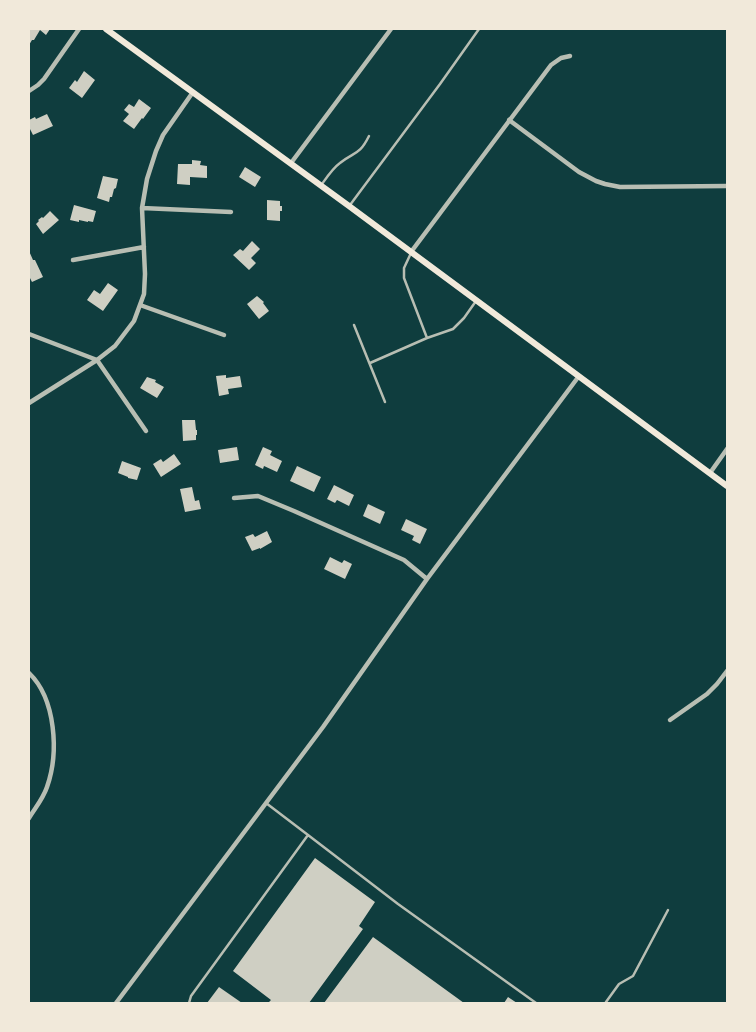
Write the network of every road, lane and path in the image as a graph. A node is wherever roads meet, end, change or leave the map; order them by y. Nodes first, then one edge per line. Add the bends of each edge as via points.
1 (79, 29) edge
2 (106, 29) edge
3 (391, 29) edge
4 (479, 29) edge
5 (570, 56) dead end
6 (29, 91) edge
7 (193, 92) junction
8 (509, 120) junction
9 (369, 136) dead end
10 (290, 163) junction
11 (321, 185) junction
12 (727, 186) edge
13 (349, 206) junction
14 (142, 208) junction
15 (231, 212) dead end
16 (144, 247) junction
17 (412, 252) junction
18 (73, 260) dead end
19 (476, 300) junction
20 (140, 305) junction
21 (354, 325) dead end
22 (29, 334) edge
23 (224, 335) dead end
24 (427, 338) junction
25 (97, 360) junction
26 (370, 362) junction
27 (579, 376) junction
28 (385, 402) dead end
29 (29, 403) edge
30 (146, 431) dead end
31 (727, 449) edge
32 (710, 473) junction
33 (727, 486) edge
34 (234, 498) dead end
35 (428, 579) junction
36 (727, 671) edge
37 (29, 673) edge
38 (670, 720) dead end
39 (266, 803) junction
40 (29, 818) edge
41 (308, 835) junction
42 (668, 910) dead end
43 (116, 1003) edge
44 (189, 1003) edge
45 (536, 1003) edge
46 (606, 1003) edge

1 - 6 street via 44,79
2 - 7 main road
3 - 10 street
4 - 13 lane
5 - 8 street via 551,65
7 - 10 main road
7 - 14 street via 163,135 147,179
8 - 12 street via 579,172 605,184 620,187
8 - 17 street
9 - 11 lane via 359,152 340,162
10 - 11 main road
11 - 13 main road
13 - 17 main road
14 - 15 street
14 - 16 street
16 - 18 street
16 - 20 street via 144,294
17 - 19 main road
17 - 24 lane via 404,268 404,278
19 - 24 lane via 453,329
19 - 27 main road
20 - 23 street
20 - 25 street via 134,321 115,346
21 - 26 lane
22 - 25 street
24 - 26 lane
25 - 29 street
25 - 30 street
26 - 28 lane
27 - 32 main road
27 - 35 street
31 - 32 street
32 - 33 main road
34 - 35 street via 258,496 294,511 404,560
35 - 39 street
36 - 38 street via 706,694
37 - 40 street via 40,687 51,713 54,750 46,789
39 - 41 lane
39 - 43 street
41 - 44 lane
41 - 45 lane
42 - 46 lane via 633,976 619,984

